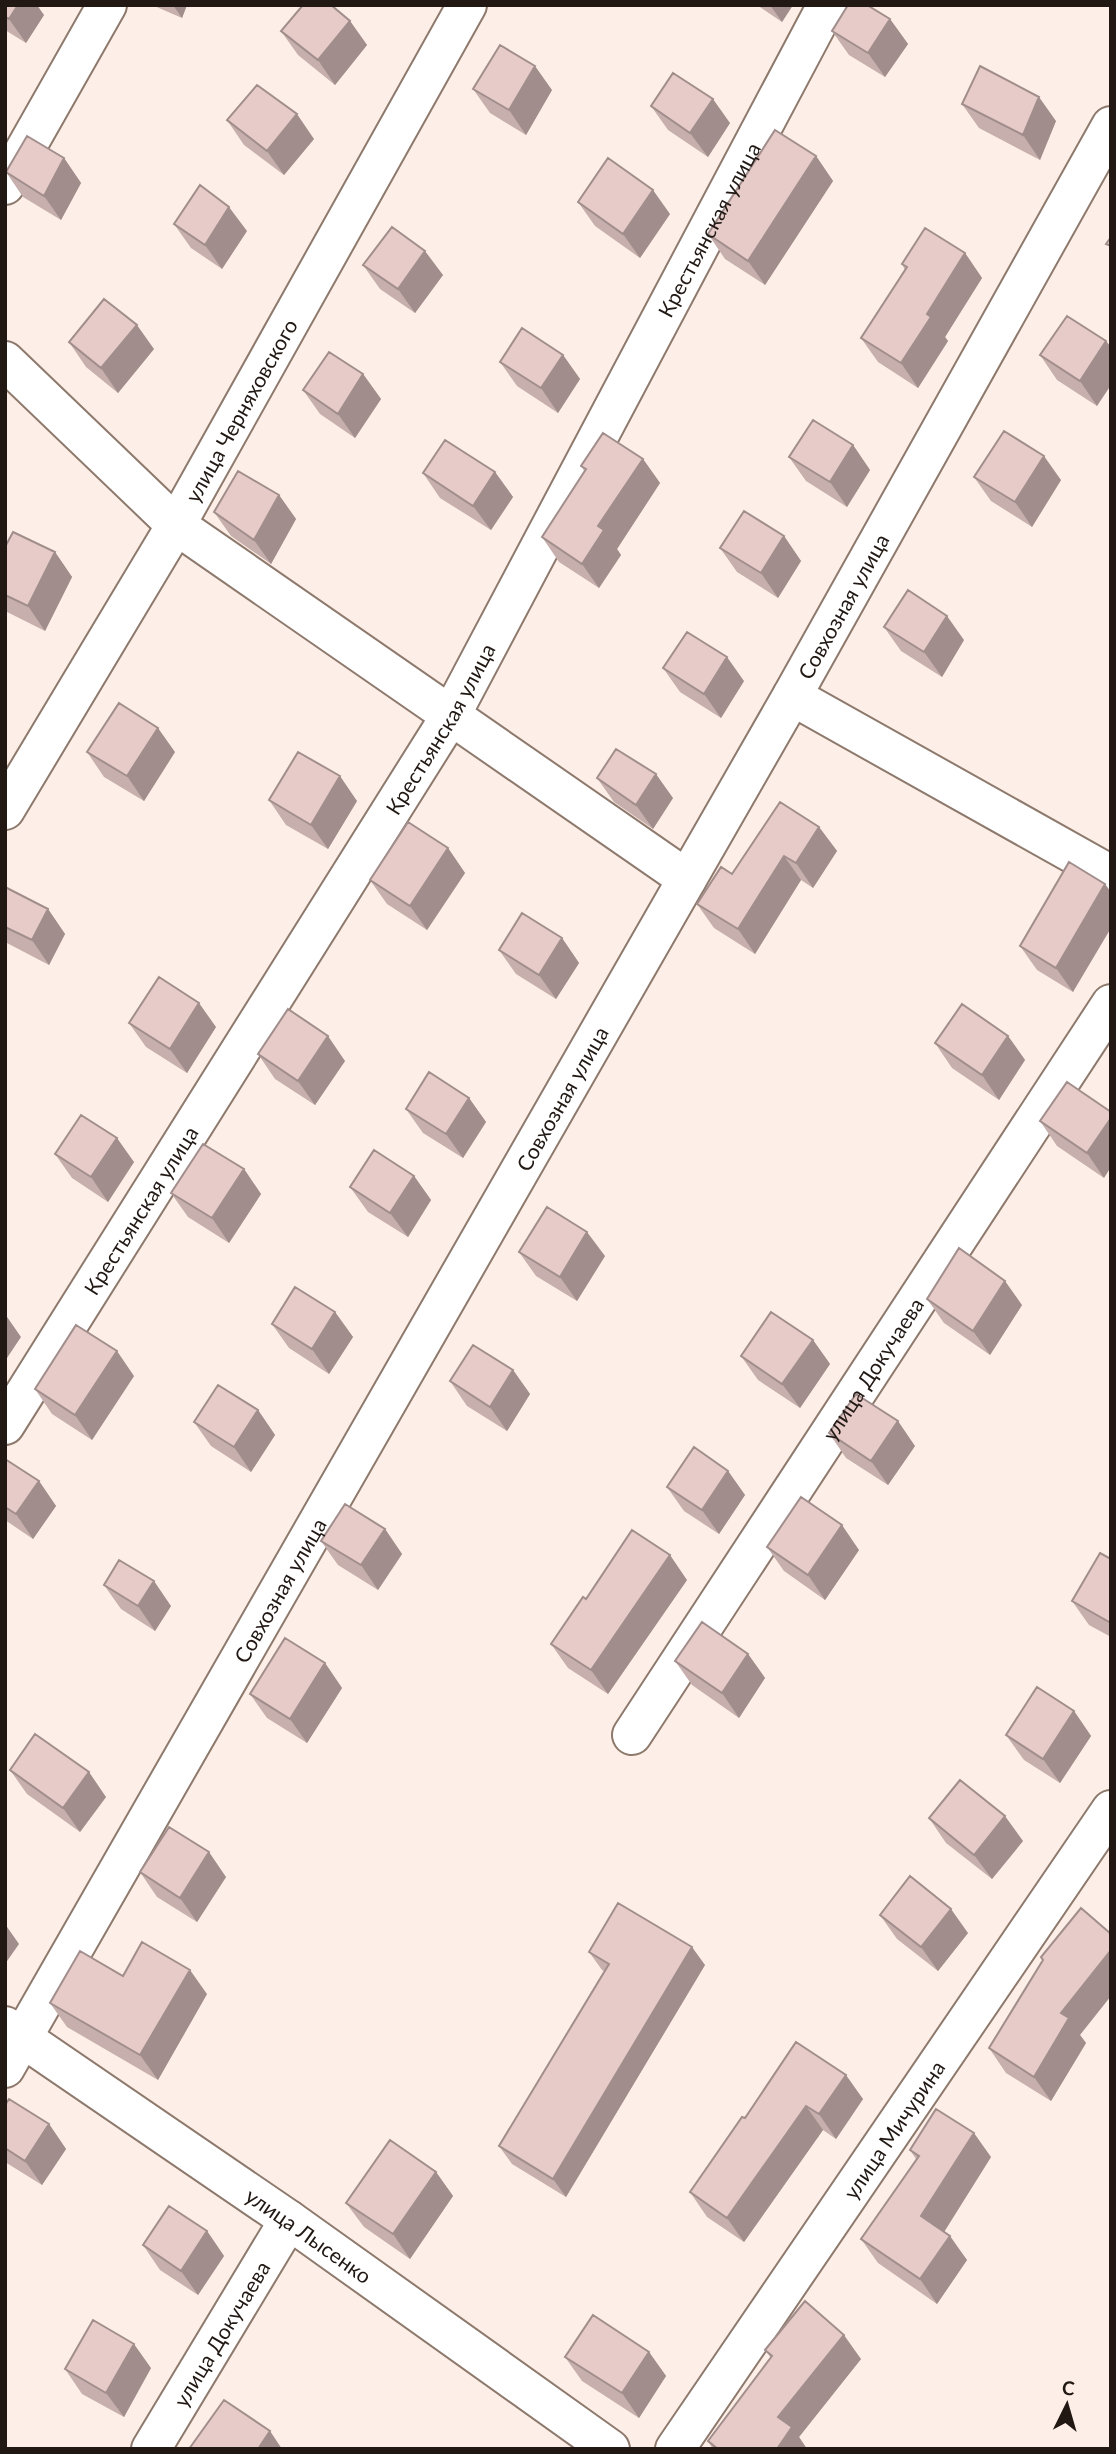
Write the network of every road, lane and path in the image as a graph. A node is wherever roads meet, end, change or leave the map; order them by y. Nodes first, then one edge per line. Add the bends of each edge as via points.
1 (107, 5) edge
2 (467, 5) edge
3 (827, 5) edge
4 (1111, 126) edge
5 (5, 185) edge
6 (5, 361) edge
7 (176, 525) junction
8 (792, 696) junction
9 (451, 715) junction
10 (5, 810) edge
11 (1111, 874) edge
12 (687, 879) junction
13 (1111, 1004) edge
14 (5, 1424) edge
15 (632, 1735) dead end
16 (1111, 1810) edge
17 (11, 2044) edge
18 (289, 2220) junction
19 (151, 2449) edge
20 (610, 2449) edge
21 (675, 2449) edge

1 - 5 street
2 - 7 street, улица Черняховского
3 - 9 street, Крестьянская улица
4 - 8 street, Совхозная улица
6 - 7 street
7 - 9 street
7 - 10 street, улица Черняховского
8 - 11 street
8 - 12 street, Совхозная улица
9 - 12 street
9 - 14 street, Крестьянская улица
12 - 17 street, Совхозная улица
13 - 15 street, улица Докучаева
16 - 21 street, улица Мичурина
17 - 18 street, улица Лысенко
18 - 19 street, улица Докучаева
18 - 20 street, улица Лысенко

